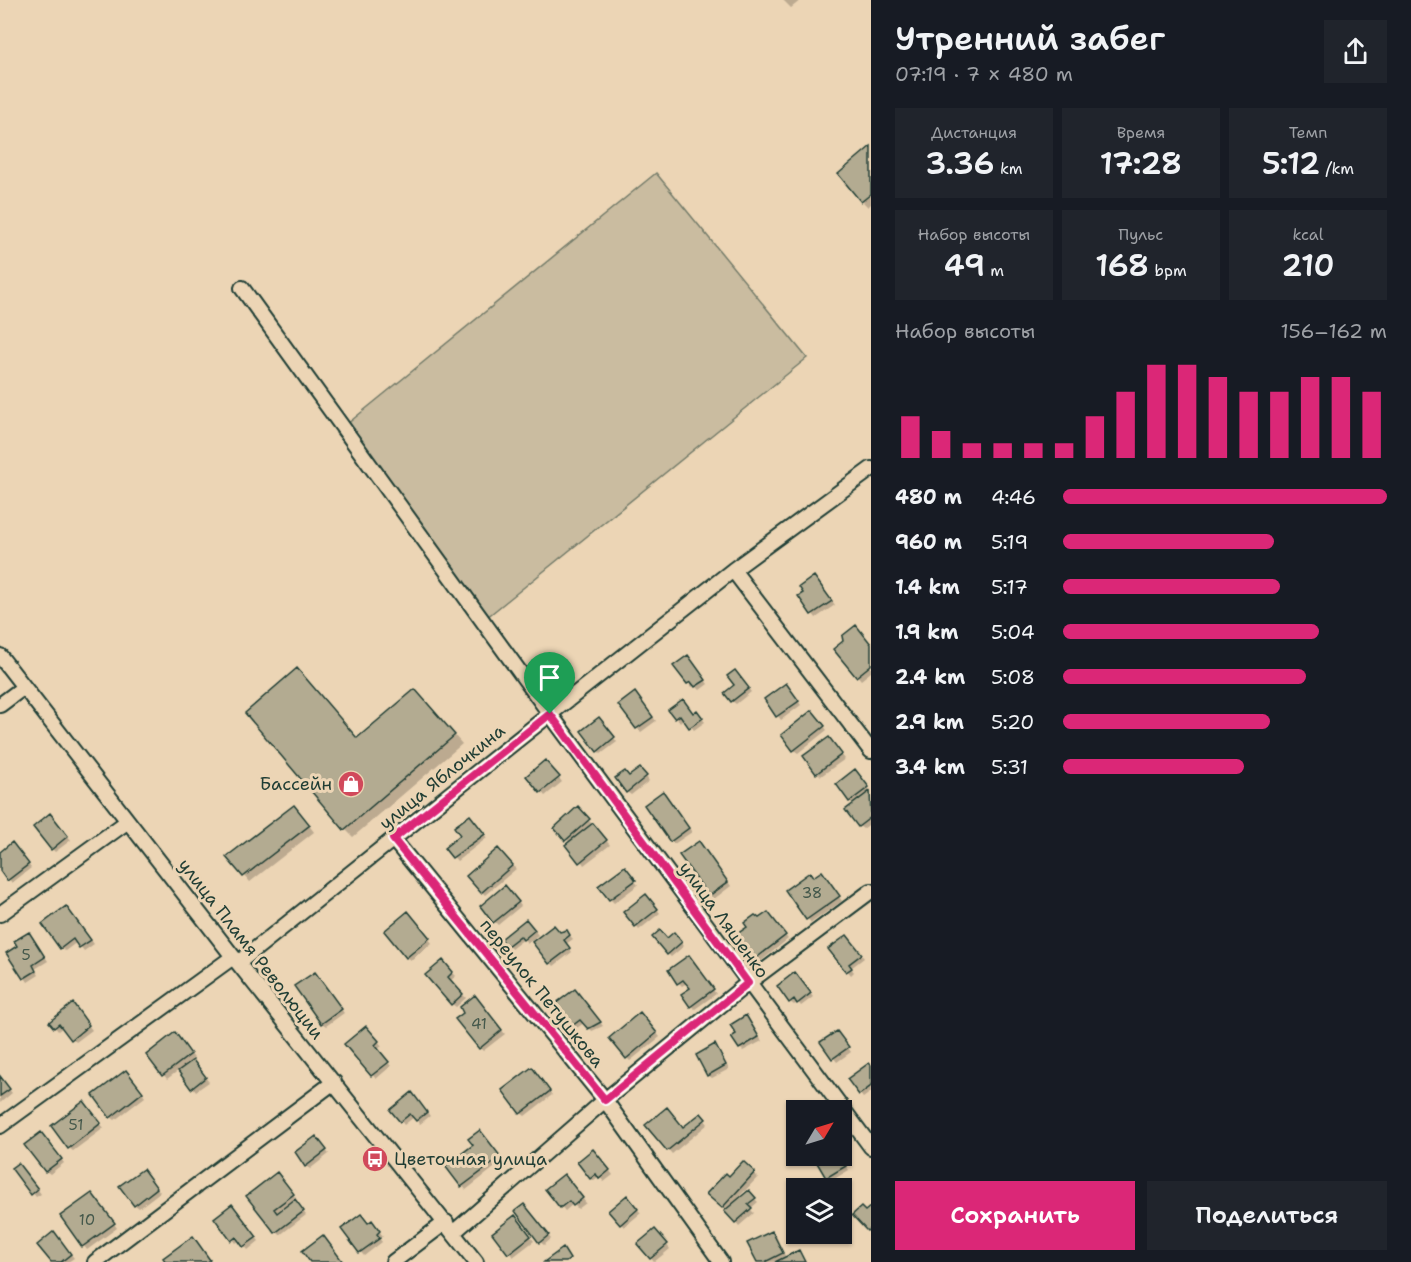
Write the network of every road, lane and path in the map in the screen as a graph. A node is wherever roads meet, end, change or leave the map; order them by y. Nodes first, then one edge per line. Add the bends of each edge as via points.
1 (242, 288) dead end
2 (871, 469) edge
3 (733, 570) junction
4 (0, 656) edge
5 (24, 687) junction
6 (0, 705) edge
7 (550, 714) junction
8 (871, 751) edge
9 (128, 821) junction
10 (393, 839) junction
11 (871, 891) edge
12 (0, 914) edge
13 (236, 960) junction
14 (748, 983) junction
15 (334, 1082) junction
16 (605, 1100) junction
17 (0, 1126) edge
18 (871, 1147) edge
19 (450, 1227) junction
20 (95, 1262) edge
21 (393, 1262) edge
22 (476, 1262) edge
23 (721, 1262) edge

1 - 7 street, улица Ляшенко
2 - 3 street, улица Яблочкина
3 - 7 street, улица Яблочкина
3 - 8 street
4 - 5 street, улица Пламя Революции
5 - 6 street
5 - 9 street, улица Пламя Революции
7 - 10 street, улица Яблочкина
7 - 14 street, улица Ляшенко
9 - 12 street
9 - 13 street, улица Пламя Революции
10 - 13 street, улица Яблочкина
10 - 16 street, переулок Петушкова
11 - 14 street
13 - 15 street, улица Пламя Революции
13 - 17 street, улица Яблочкина
14 - 16 street
14 - 18 street, улица Ляшенко
15 - 19 street, улица Пламя Революции
15 - 20 street
16 - 19 street
16 - 23 street, переулок Петушкова
19 - 21 street
19 - 22 street, улица Пламя Революции

